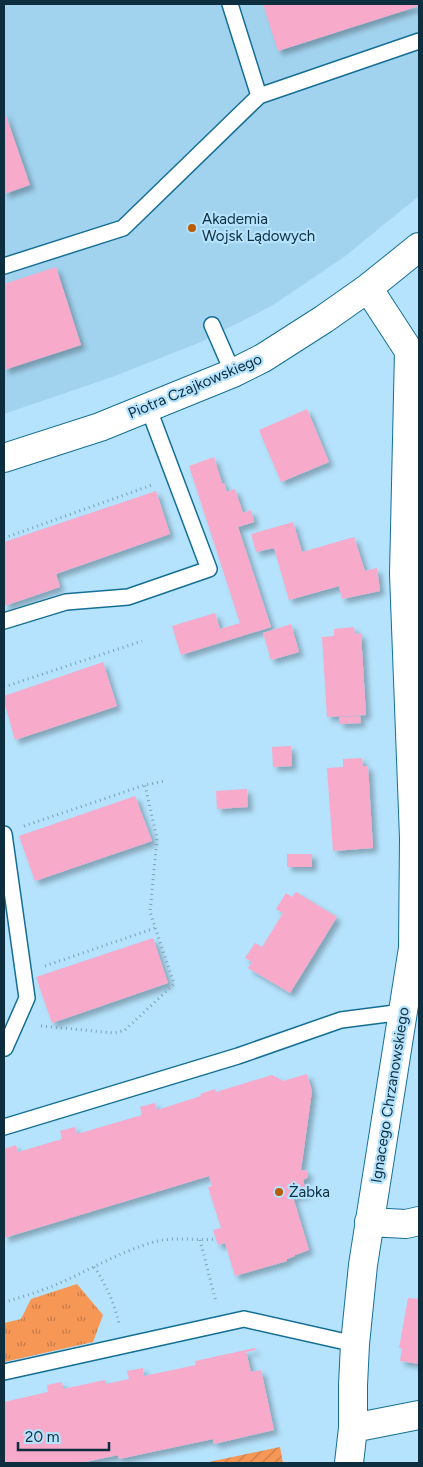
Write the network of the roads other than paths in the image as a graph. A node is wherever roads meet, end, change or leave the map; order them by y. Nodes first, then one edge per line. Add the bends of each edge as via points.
1 (230, 4) edge
2 (419, 41) edge
3 (259, 96) junction
4 (419, 247) edge
5 (4, 266) edge
6 (368, 288) junction
7 (212, 325) dead end
8 (233, 373) junction
9 (148, 407) junction
10 (4, 458) edge
11 (4, 621) edge
12 (4, 834) edge
13 (403, 1012) junction
14 (5, 1048) dead end
15 (4, 1127) edge
16 (419, 1221) edge
17 (369, 1222) junction
18 (355, 1344) junction
19 (4, 1372) edge
20 (419, 1415) edge
21 (353, 1428) junction
22 (349, 1463) edge

1 - 3 lane
2 - 3 lane
3 - 5 lane via 123,228
4 - 6 street, Piotra Czajkowskiego
6 - 8 street, Piotra Czajkowskiego via 283,346
6 - 13 street, Ignacego Chrzanowskiego via 409,351 404,574 414,838 413,948
7 - 8 lane
8 - 9 street, Piotra Czajkowskiego
9 - 10 street, Piotra Czajkowskiego via 100,427
9 - 11 lane via 209,569 128,597 66,602
12 - 14 lane via 26,998
13 - 15 lane via 341,1020 238,1056
13 - 17 street, Ignacego Chrzanowskiego
16 - 17 street via 406,1224
17 - 18 street, Ignacego Chrzanowskiego
18 - 19 lane via 244,1319
18 - 21 street, Ignacego Chrzanowskiego
20 - 21 street
21 - 22 street, Ignacego Chrzanowskiego

